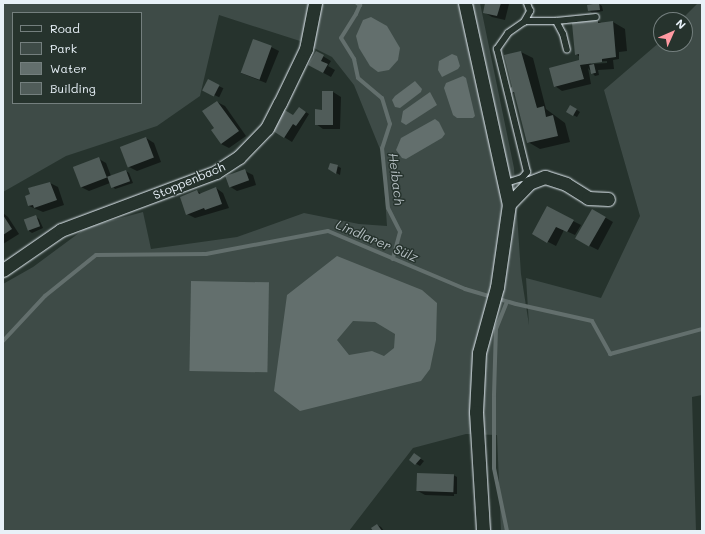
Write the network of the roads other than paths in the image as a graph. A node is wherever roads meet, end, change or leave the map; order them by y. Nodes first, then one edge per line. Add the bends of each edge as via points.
1 (315, 3) edge
2 (527, 3) edge
3 (467, 5) edge
4 (596, 17) dead end
5 (524, 21) junction
6 (556, 21) junction
7 (567, 50) dead end
8 (503, 184) junction
9 (608, 200) dead end
10 (509, 204) junction
11 (3, 270) edge
12 (484, 531) edge

1 - 11 street, Stoppenbach via 306,49 280,103 267,128 239,157 216,172 61,230
2 - 5 lane via 530,11
3 - 8 street
4 - 6 lane
5 - 6 lane
5 - 8 lane via 508,34 496,49 527,172 522,178
6 - 7 lane
8 - 10 street
9 - 10 street via 588,198 566,184 545,177 529,183
10 - 12 street via 497,287 479,354 476,412

